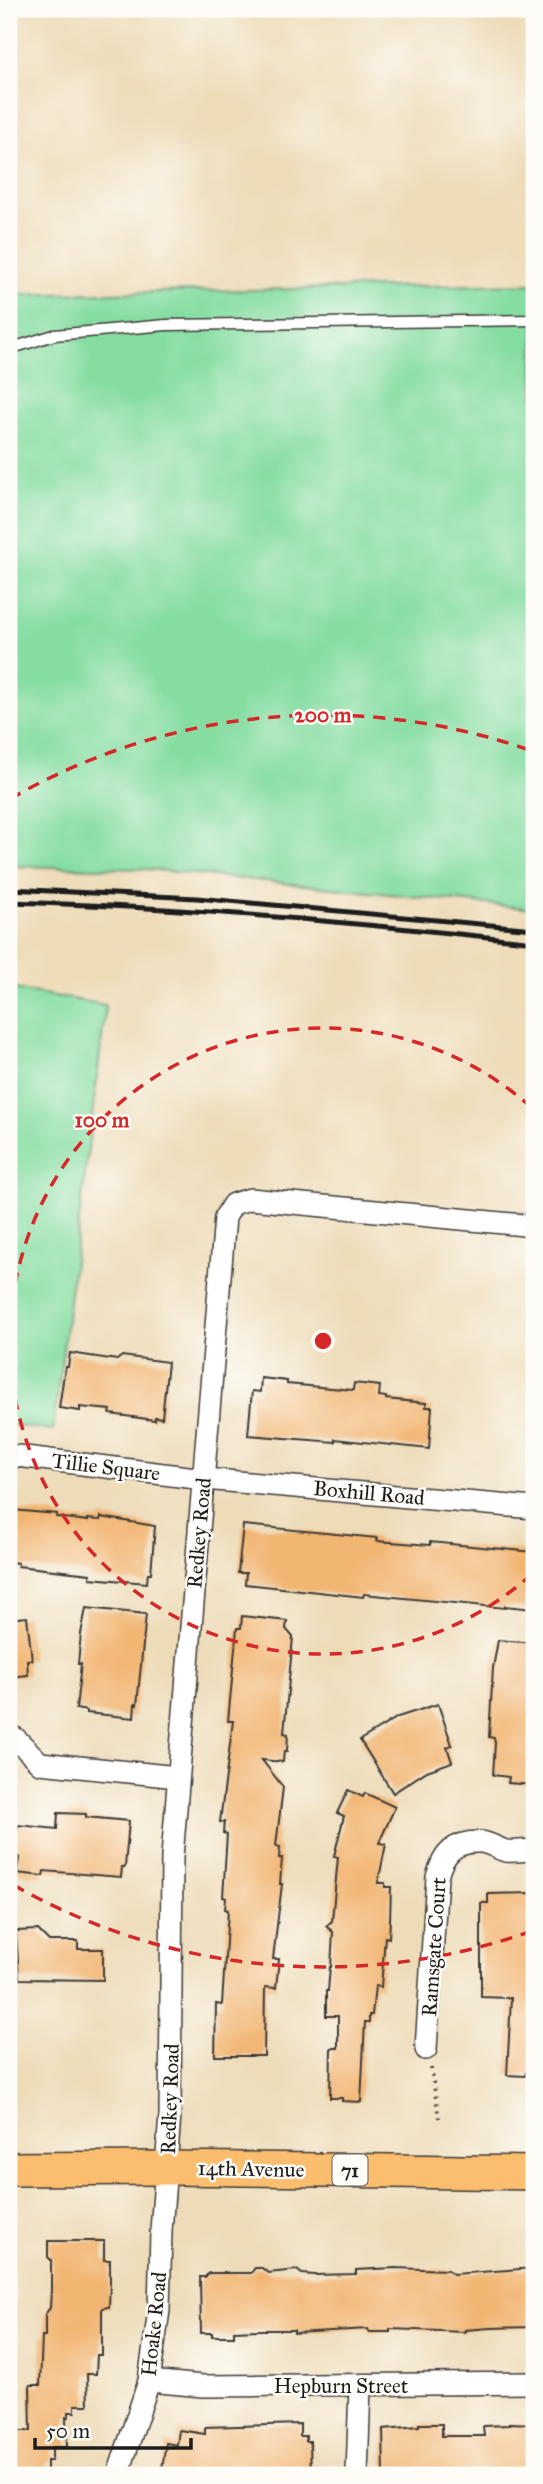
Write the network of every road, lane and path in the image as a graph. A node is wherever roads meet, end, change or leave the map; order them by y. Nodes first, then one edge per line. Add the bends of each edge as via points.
1 (534, 320) edge
2 (9, 349) edge
3 (534, 1226) edge
4 (9, 1455) edge
5 (204, 1479) junction
6 (534, 1508) edge
7 (15, 1738) dead end
8 (178, 1777) junction
9 (534, 1850) edge
10 (426, 2049) joint
11 (439, 2118) dead end
12 (168, 2168) junction
13 (9, 2169) edge
14 (534, 2173) edge
15 (149, 2382) junction
16 (534, 2383) edge
17 (360, 2386) junction
18 (118, 2475) edge
19 (357, 2475) edge

1 - 2 lane via 166,325 54,335
3 - 5 street, Redkey Road via 250,1199 233,1204 225,1217 222,1242
4 - 5 street, Tillie Square
5 - 6 street, Boxhill Road
5 - 8 street, Redkey Road
7 - 8 street via 40,1763
8 - 12 street, Redkey Road via 171,1881
9 - 10 street, Ramsgate Court via 506,1851 481,1842 460,1845 442,1860 437,1877
10 - 11 path
12 - 13 main road, 14th Avenue / 71
12 - 14 main road, 14th Avenue / 71
12 - 15 street, Hoake Road via 159,2309
15 - 17 street, Hepburn Street
15 - 18 street, Hoake Road
16 - 17 street, Hepburn Street
17 - 19 street

